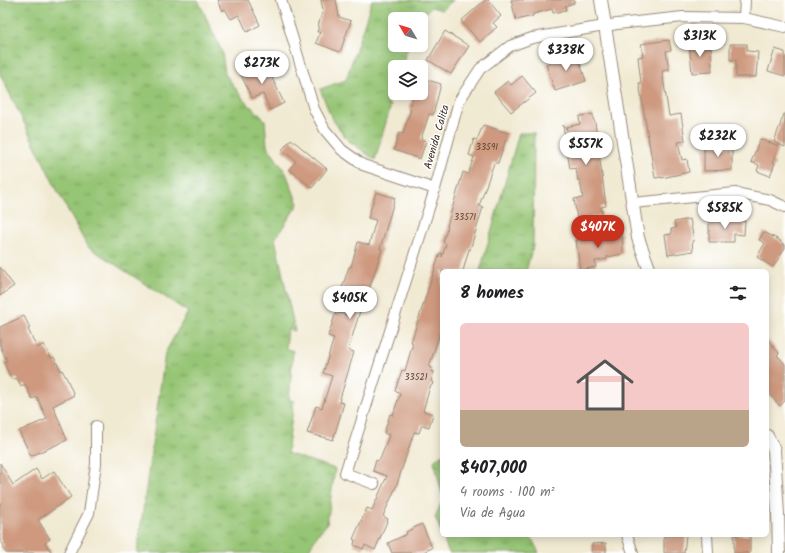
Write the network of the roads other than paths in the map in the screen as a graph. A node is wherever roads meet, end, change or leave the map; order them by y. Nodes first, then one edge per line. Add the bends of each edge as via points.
1 (281, 0) edge
2 (601, 0) edge
3 (745, 0) edge
4 (744, 18) junction
5 (606, 26) junction
6 (785, 27) edge
7 (435, 189) junction
8 (633, 202) junction
9 (785, 208) edge
10 (647, 269) edge
11 (96, 426) dead end
12 (769, 440) edge
13 (374, 484) dead end
14 (628, 537) edge
15 (707, 537) edge
16 (69, 553) edge
17 (633, 553) edge
18 (708, 553) edge
19 (779, 553) edge

1 - 7 street via 314,109 325,130 342,150 362,165
2 - 5 street
3 - 4 street
4 - 5 street, Avenida Calita via 683,17
4 - 6 street, Avenida Calita
5 - 7 street, Avenida Calita via 532,38 510,46 480,69 459,101
5 - 8 street
7 - 13 street, Avenida Calita via 345,473
8 - 9 street via 734,193 770,200
8 - 10 street via 638,238
11 - 16 street via 96,464 89,513
12 - 19 street via 774,450
14 - 17 street
15 - 18 street

